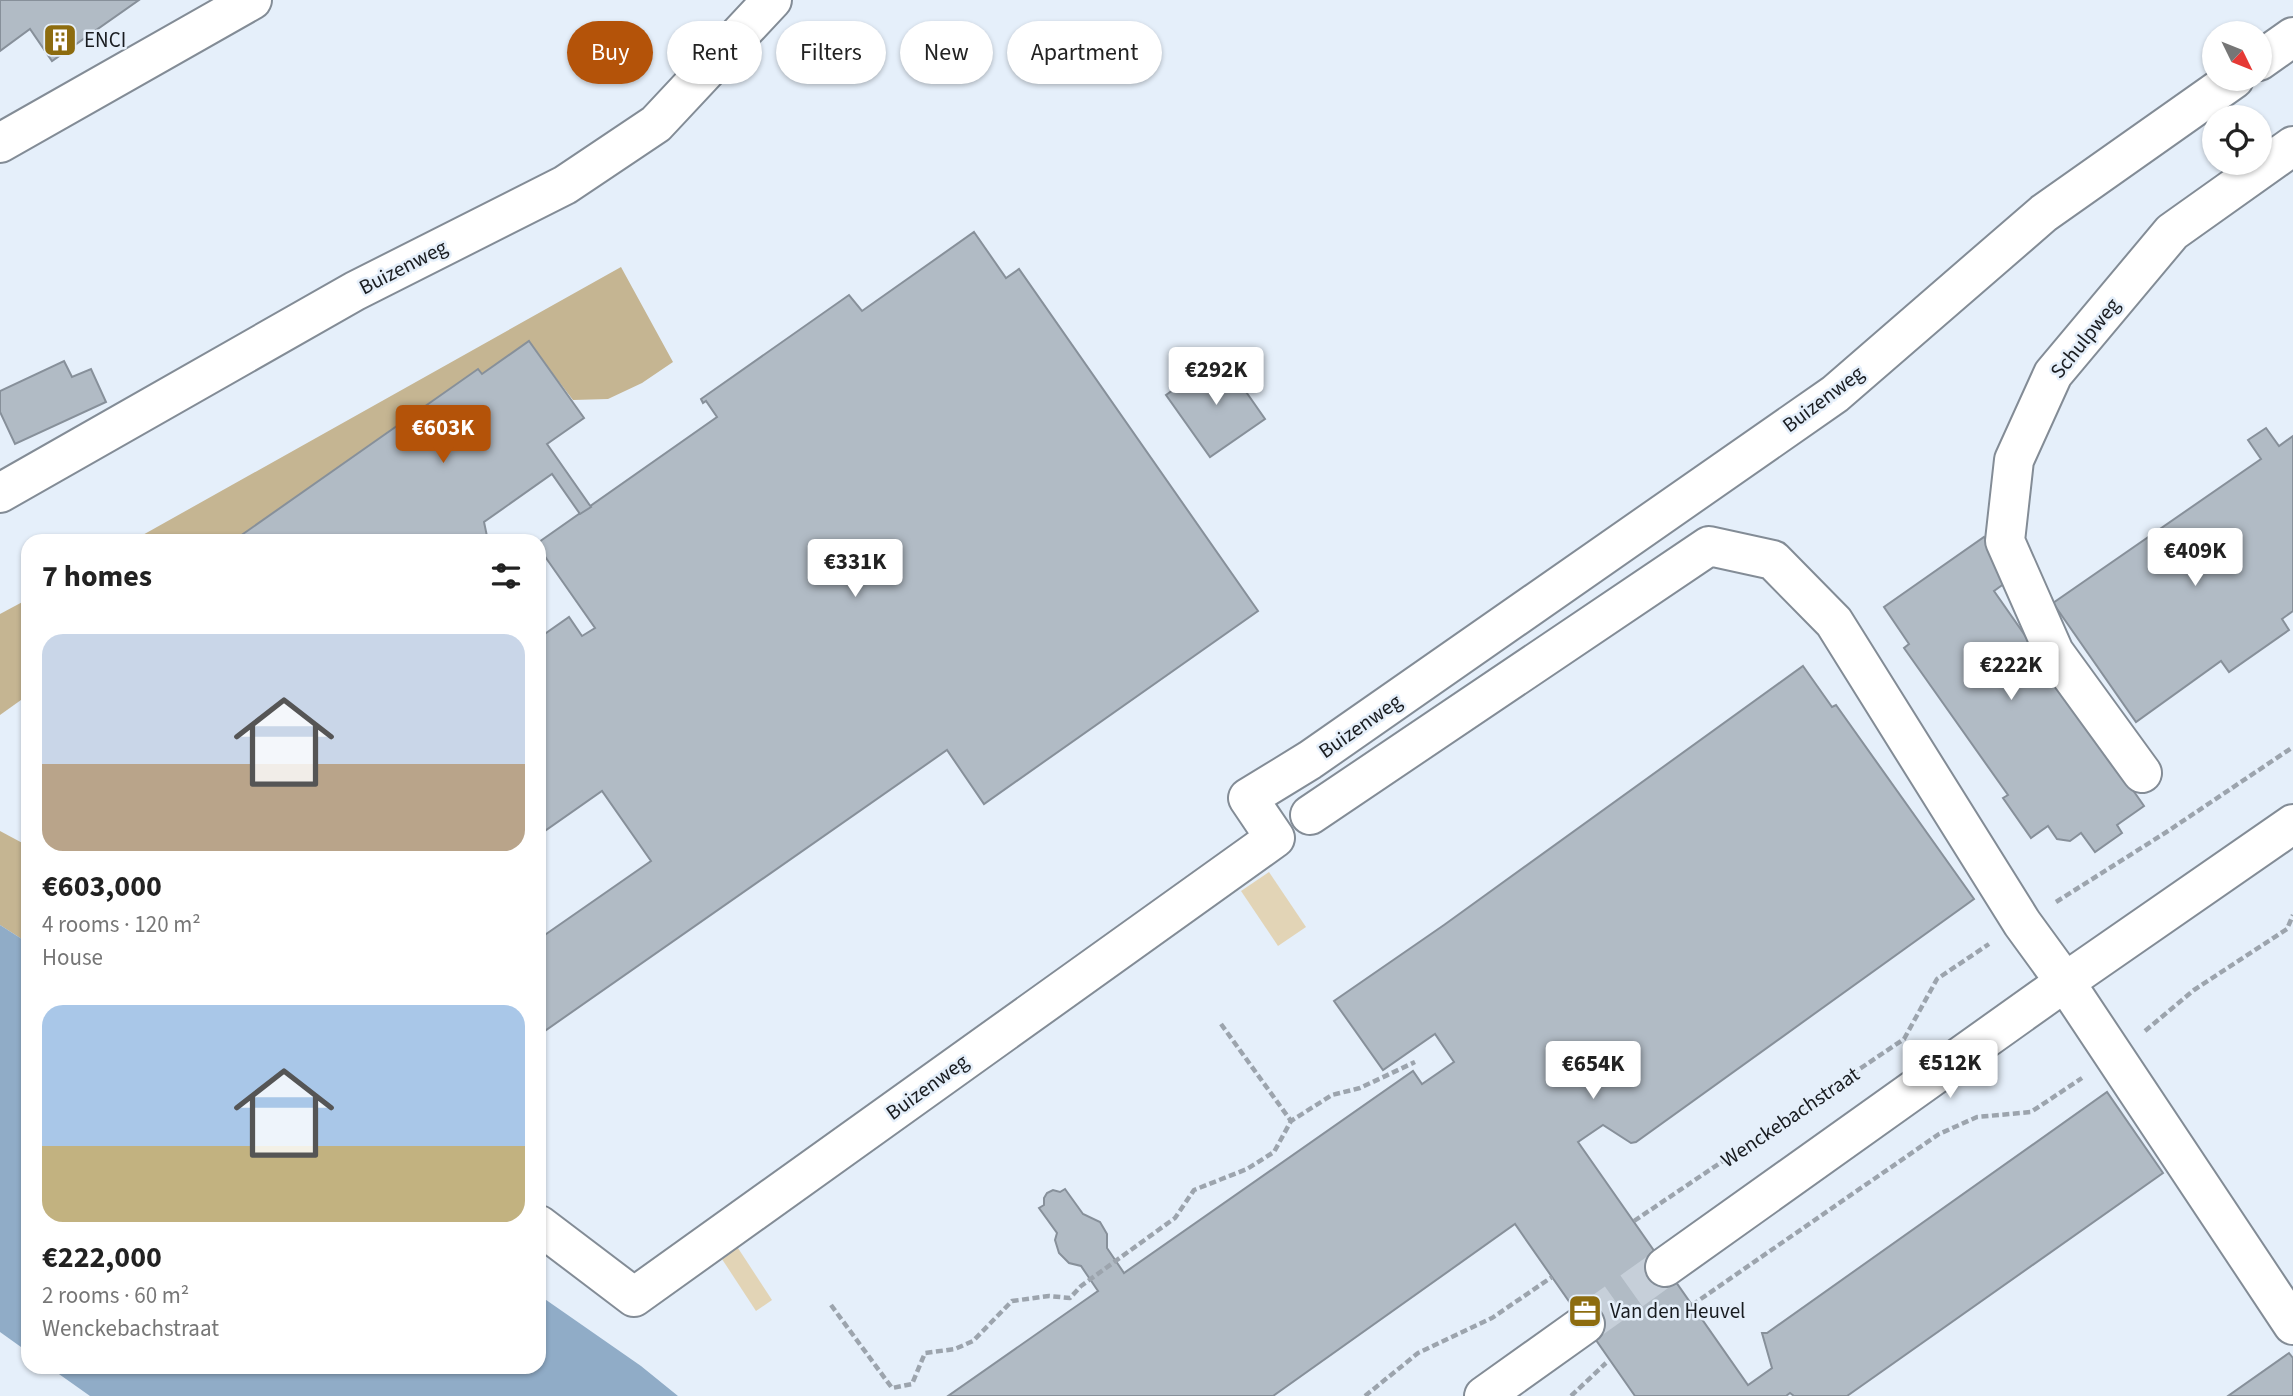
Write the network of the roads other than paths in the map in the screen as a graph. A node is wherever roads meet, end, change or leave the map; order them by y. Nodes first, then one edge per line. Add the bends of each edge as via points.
1 (252, 0) edge
2 (772, 0) edge
3 (2293, 37) edge
4 (2272, 52) edge
5 (2217, 91) edge
6 (0, 143) edge
7 (2293, 146) edge
8 (0, 494) edge
9 (2142, 773) dead end
10 (1310, 815) dead end
11 (2293, 824) edge
12 (2065, 982) junction
13 (546, 1231) edge
14 (1665, 1267) tunnel mouth
15 (1585, 1324) tunnel mouth
16 (2293, 1325) edge
17 (1484, 1396) edge

1 - 6 street
2 - 8 street, Buizenweg via 656,124 565,185 355,291
3 - 4 street
5 - 13 street, Buizenweg via 2044,213 1835,394 1311,760 1248,798 1275,838 634,1297
7 - 9 street, Schulpweg via 2172,232 2053,374 2014,460 2005,541 2054,652
10 - 12 street via 1709,545 1773,560 1834,622 2022,923
11 - 12 street
12 - 14 street
12 - 16 street
15 - 17 street

